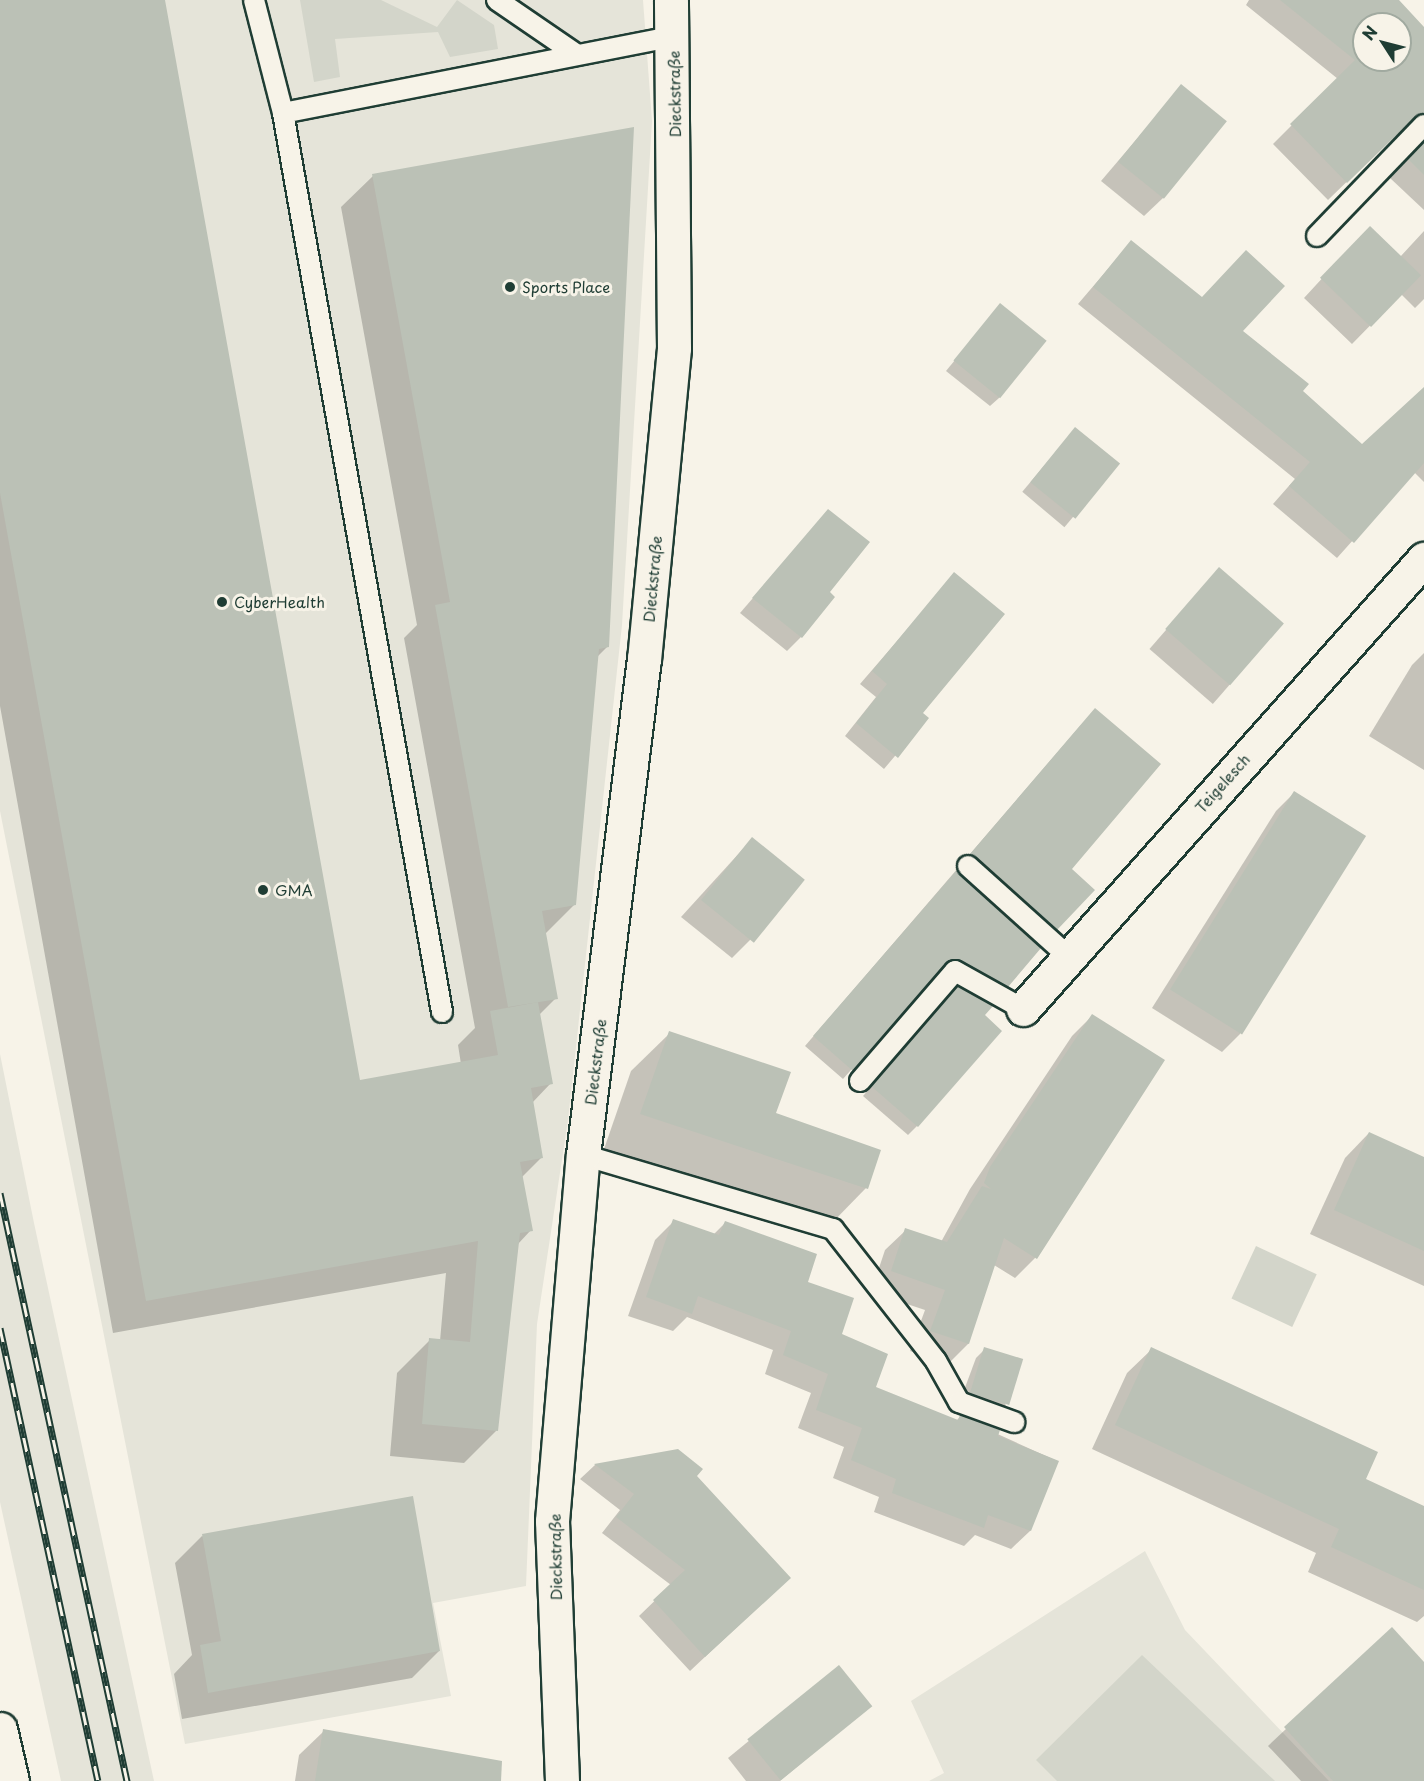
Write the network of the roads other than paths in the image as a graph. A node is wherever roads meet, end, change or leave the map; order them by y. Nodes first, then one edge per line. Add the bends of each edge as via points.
1 (254, 0) edge
2 (497, 0) edge
3 (671, 0) edge
4 (672, 37) junction
5 (576, 54) junction
6 (284, 113) junction
7 (1424, 125) edge
8 (1317, 236) dead end
9 (1424, 559) edge
10 (968, 866) dead end
11 (1068, 956) junction
12 (1023, 1010) joint
13 (442, 1012) dead end
14 (860, 1081) dead end
15 (583, 1155) junction
16 (1014, 1422) dead end
17 (0, 1729) edge
18 (12, 1781) edge
19 (562, 1781) edge

1 - 6 lane
2 - 5 lane
3 - 4 street, Dieckstraße
4 - 5 lane
4 - 15 street, Dieckstraße via 674,348 644,660
5 - 6 lane
6 - 13 lane
7 - 8 lane
9 - 11 street, Teigelesch
10 - 11 lane
11 - 12 street, Teigelesch
12 - 14 lane via 955,971
15 - 16 lane via 833,1229 936,1361 959,1402
15 - 19 street, Dieckstraße via 552,1521
17 - 18 street

